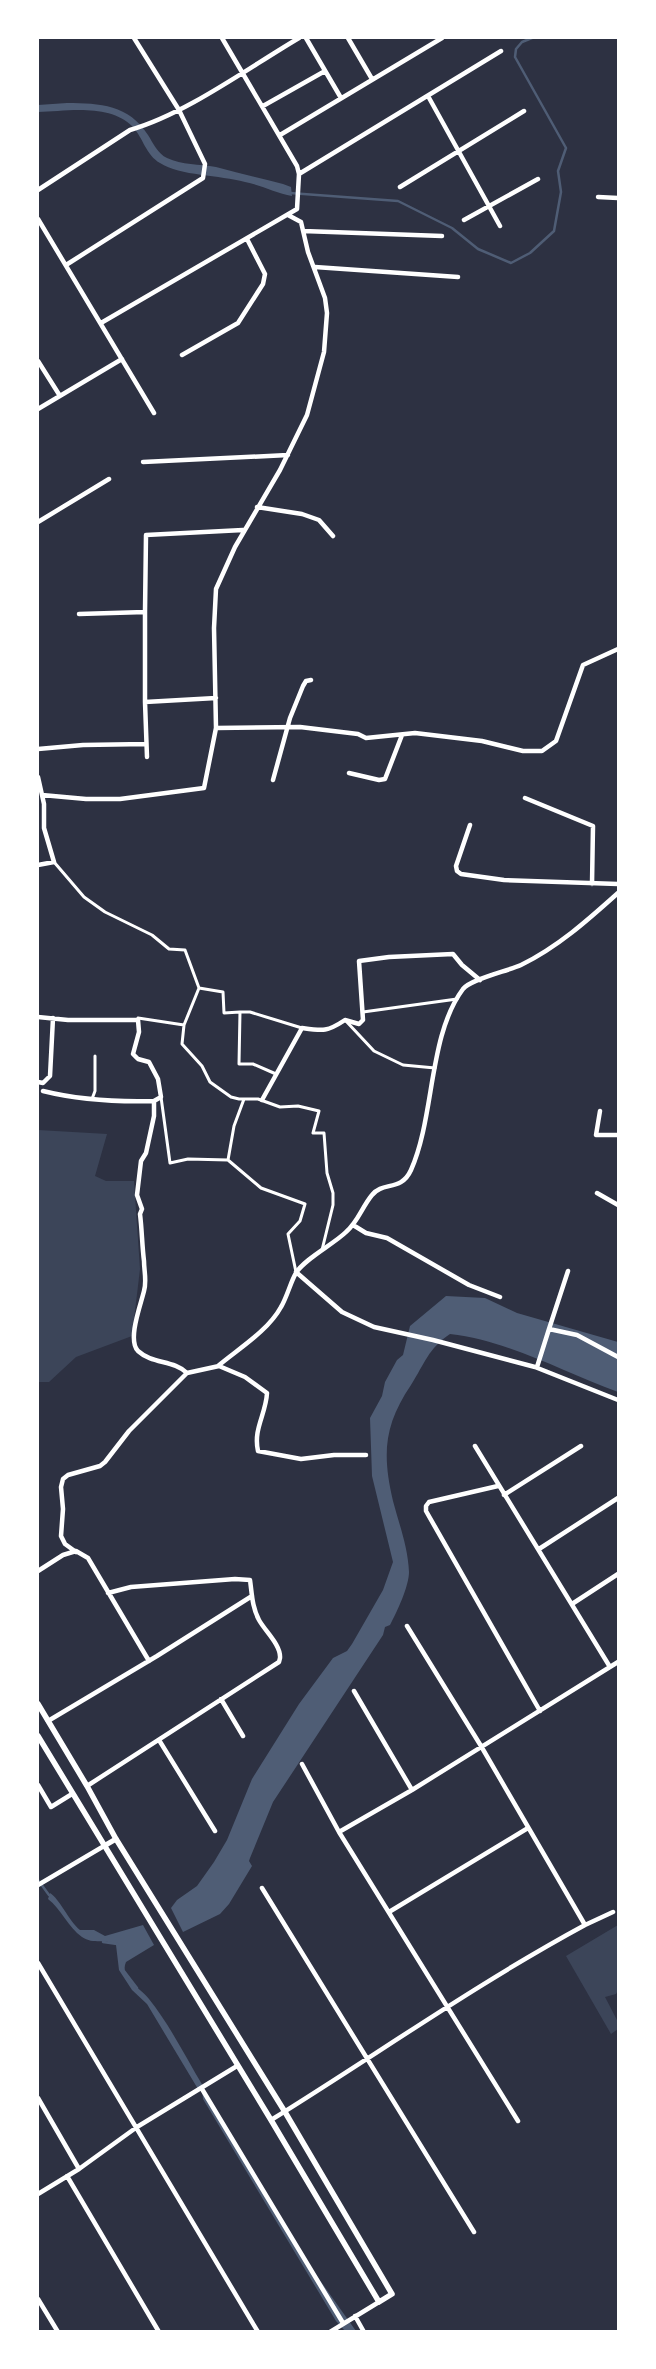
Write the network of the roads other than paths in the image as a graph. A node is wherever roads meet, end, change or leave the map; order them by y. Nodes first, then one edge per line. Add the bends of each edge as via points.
1 (134, 38) edge
2 (222, 38) edge
3 (298, 38) edge
4 (306, 38) edge
5 (348, 38) edge
6 (442, 38) edge
7 (501, 50) dead end
8 (243, 71) junction
9 (326, 71) junction
10 (372, 78) junction
11 (428, 96) junction
12 (341, 98) junction
13 (263, 106) junction
14 (179, 110) junction
15 (524, 111) dead end
16 (280, 135) junction
17 (459, 152) junction
18 (299, 174) junction
19 (538, 179) dead end
20 (400, 187) dead end
21 (38, 190) edge
22 (598, 196) dead end
23 (618, 198) edge
24 (489, 206) junction
25 (288, 215) junction
26 (38, 219) edge
27 (464, 220) dead end
28 (500, 226) dead end
29 (303, 231) junction
30 (442, 236) dead end
31 (247, 239) junction
32 (66, 265) junction
33 (315, 267) junction
34 (458, 276) dead end
35 (101, 323) junction
36 (182, 355) dead end
37 (122, 359) junction
38 (38, 361) edge
39 (60, 396) junction
40 (38, 409) edge
41 (154, 413) dead end
42 (288, 455) junction
43 (143, 462) dead end
44 (109, 480) dead end
45 (257, 507) junction
46 (38, 522) edge
47 (243, 530) junction
48 (333, 536) dead end
49 (145, 612) junction
50 (80, 614) dead end
51 (618, 649) edge
52 (312, 680) dead end
53 (216, 698) junction
54 (145, 702) junction
55 (216, 728) junction
56 (287, 728) junction
57 (402, 735) junction
58 (146, 744) junction
59 (38, 749) edge
60 (147, 757) dead end
61 (349, 773) dead end
62 (38, 777) edge
63 (273, 780) dead end
64 (42, 795) junction
65 (525, 798) dead end
66 (470, 825) dead end
67 (54, 862) junction
68 (38, 865) edge
69 (592, 884) junction
70 (618, 884) edge
71 (618, 893) edge
72 (480, 980) junction
73 (199, 988) junction
74 (457, 999) junction
75 (240, 1012) junction
76 (363, 1012) junction
77 (38, 1017) edge
78 (53, 1018) junction
79 (137, 1018) junction
80 (344, 1020) junction
81 (184, 1025) junction
82 (302, 1028) junction
83 (96, 1056) dead end
84 (435, 1068) junction
85 (276, 1074) junction
86 (38, 1082) edge
87 (160, 1086) junction
88 (43, 1091) dead end
89 (92, 1099) junction
90 (244, 1099) junction
91 (262, 1100) junction
92 (154, 1101) junction
93 (600, 1111) dead end
94 (618, 1136) edge
95 (228, 1160) junction
96 (597, 1193) dead end
97 (618, 1205) edge
98 (353, 1225) junction
99 (322, 1250) junction
100 (568, 1271) dead end
101 (296, 1272) junction
102 (500, 1298) dead end
103 (549, 1330) junction
104 (618, 1358) edge
105 (218, 1366) junction
106 (537, 1367) junction
107 (187, 1373) junction
108 (618, 1400) edge
109 (475, 1446) dead end
110 (581, 1446) dead end
111 (366, 1455) dead end
112 (498, 1486) junction
113 (504, 1495) junction
114 (618, 1498) edge
115 (539, 1549) junction
116 (76, 1552) junction
117 (38, 1571) edge
118 (618, 1574) edge
119 (108, 1593) junction
120 (252, 1596) junction
121 (572, 1604) junction
122 (407, 1626) dead end
123 (149, 1661) junction
124 (618, 1662) edge
125 (610, 1667) junction
126 (354, 1691) dead end
127 (221, 1699) junction
128 (38, 1704) edge
129 (540, 1711) junction
130 (48, 1721) junction
131 (38, 1736) edge
132 (243, 1736) dead end
133 (159, 1740) junction
134 (481, 1746) junction
135 (302, 1764) dead end
136 (38, 1785) edge
137 (88, 1786) junction
138 (412, 1790) junction
139 (72, 1794) junction
140 (528, 1828) junction
141 (215, 1831) dead end
142 (339, 1832) junction
143 (116, 1839) junction
144 (104, 1846) junction
145 (38, 1885) edge
146 (262, 1888) dead end
147 (389, 1912) junction
148 (613, 1912) dead end
149 (585, 1925) junction
150 (38, 1963) edge
151 (448, 2006) junction
152 (367, 2058) junction
153 (236, 2066) junction
154 (202, 2088) junction
155 (38, 2098) edge
156 (285, 2112) junction
157 (271, 2120) junction
158 (518, 2121) dead end
159 (137, 2127) junction
160 (79, 2169) junction
161 (67, 2176) junction
162 (38, 2194) edge
163 (474, 2232) dead end
164 (38, 2298) edge
165 (379, 2302) junction
166 (355, 2316) junction
167 (343, 2323) junction
168 (58, 2332) edge
169 (159, 2332) edge
170 (258, 2332) edge
171 (330, 2332) edge
172 (364, 2332) edge

1 - 14 street
2 - 8 street
3 - 8 street
4 - 9 street
5 - 10 street
6 - 10 street
7 - 11 street
8 - 13 street
8 - 14 street
9 - 12 street
9 - 13 street
10 - 12 street
11 - 17 street
11 - 18 street
12 - 16 street
13 - 16 street
14 - 21 street via 130,130
14 - 32 street via 205,164 201,181
15 - 17 street
16 - 18 street
17 - 20 street
17 - 24 street
18 - 25 street via 297,209
19 - 24 street
22 - 23 street
24 - 27 street
24 - 28 street
25 - 29 street via 298,219
25 - 31 street
26 - 32 street
29 - 30 street
29 - 33 street
31 - 35 street
31 - 36 street via 265,274 263,284 238,322
32 - 35 street
33 - 34 street
33 - 42 street via 327,313 324,352 307,415
35 - 37 street
37 - 39 street
37 - 41 street
38 - 39 street
39 - 40 street
42 - 43 street
42 - 45 street
44 - 46 street
45 - 47 street
45 - 48 street via 319,520
47 - 49 street via 146,534
47 - 53 street via 216,589
49 - 50 street
49 - 54 street
51 - 57 street via 582,665 556,741 542,751 523,751 415,733
52 - 56 street via 303,686
53 - 54 street
53 - 55 street
54 - 58 street
55 - 56 street
55 - 64 street via 204,788 120,799
56 - 57 street via 348,733 366,738
56 - 63 street
57 - 61 street via 385,779
58 - 59 street
58 - 60 street
62 - 64 street
64 - 67 street via 44,828
65 - 69 street via 593,826
66 - 69 street via 456,866 461,874 504,880
67 - 68 street
67 - 73 street via 84,897 105,912 152,935 169,950 185,950
69 - 70 street
71 - 72 street via 582,925 542,952 508,971
72 - 74 street via 464,988
72 - 76 street via 453,954 359,961
73 - 75 street via 223,992 224,1013
73 - 81 street
74 - 76 street
74 - 84 street
75 - 82 street
75 - 85 street via 239,1064 252,1064
76 - 80 street via 363,1020 359,1024
77 - 78 street
78 - 79 street
78 - 86 street via 50,1076
79 - 81 street
79 - 87 street via 139,1032 133,1054 149,1062
80 - 82 street via 324,1031
80 - 84 street via 374,1051 403,1065
81 - 90 street via 182,1044 202,1066 207,1078 231,1097
82 - 85 street
83 - 89 street
84 - 98 street via 426,1123 410,1173 397,1186 373,1194
85 - 91 street
87 - 92 street via 161,1097
87 - 95 street via 170,1163 188,1159
88 - 89 street
89 - 92 street
90 - 91 street
90 - 95 street via 234,1126
91 - 99 street via 280,1107 298,1106 319,1111 313,1133 324,1133 333,1192
92 - 107 street via 154,1116 146,1153 141,1161 137,1195 142,1209 145,1278 135,1342 140,1352 178,1366
93 - 94 street via 596,1135
95 - 101 street via 261,1188 305,1204 300,1221 288,1234
96 - 97 street
98 - 99 street
98 - 102 street via 366,1233 387,1238 469,1285
99 - 101 street
100 - 103 street
101 - 105 street via 275,1316
101 - 106 street via 342,1312 374,1327
103 - 104 street via 577,1335
103 - 106 street
105 - 107 street
105 - 111 street via 245,1377 267,1393 256,1436 258,1451 301,1459 334,1454
106 - 108 street
107 - 116 street via 129,1431 105,1462 64,1479 60,1487 63,1509 61,1536 65,1544
109 - 112 street
110 - 113 street
112 - 113 street
112 - 129 street via 429,1502 426,1511
113 - 115 street
114 - 115 street
115 - 121 street
116 - 117 street via 63,1555
116 - 119 street via 88,1558
118 - 121 street
119 - 120 street via 131,1587 235,1579 250,1580
119 - 123 street
120 - 123 street
120 - 127 street via 258,1619 276,1646 279,1662
121 - 125 street
122 - 134 street
123 - 130 street
124 - 125 street
125 - 129 street
126 - 138 street
127 - 132 street
127 - 133 street
128 - 130 main road
129 - 134 street
130 - 137 main road
131 - 139 main road
133 - 137 street
133 - 141 street
134 - 138 street
134 - 140 street
135 - 142 street
136 - 139 street via 51,1807
137 - 143 main road
138 - 142 street
139 - 144 main road
140 - 147 street
140 - 149 street
142 - 147 street
143 - 144 street
143 - 156 main road
144 - 145 street
144 - 153 main road
146 - 152 street
147 - 151 street
148 - 149 street
149 - 151 street via 529,1955
150 - 159 street
151 - 152 street
151 - 158 street
152 - 156 street
152 - 163 street
153 - 154 street
153 - 157 main road
154 - 159 street
154 - 167 street
155 - 160 street
156 - 157 street
156 - 165 main road via 392,2294
157 - 165 main road
159 - 160 street
159 - 170 street
160 - 161 street
161 - 162 street
161 - 169 street
164 - 168 street
165 - 166 street
166 - 167 street
166 - 172 street
167 - 171 street

